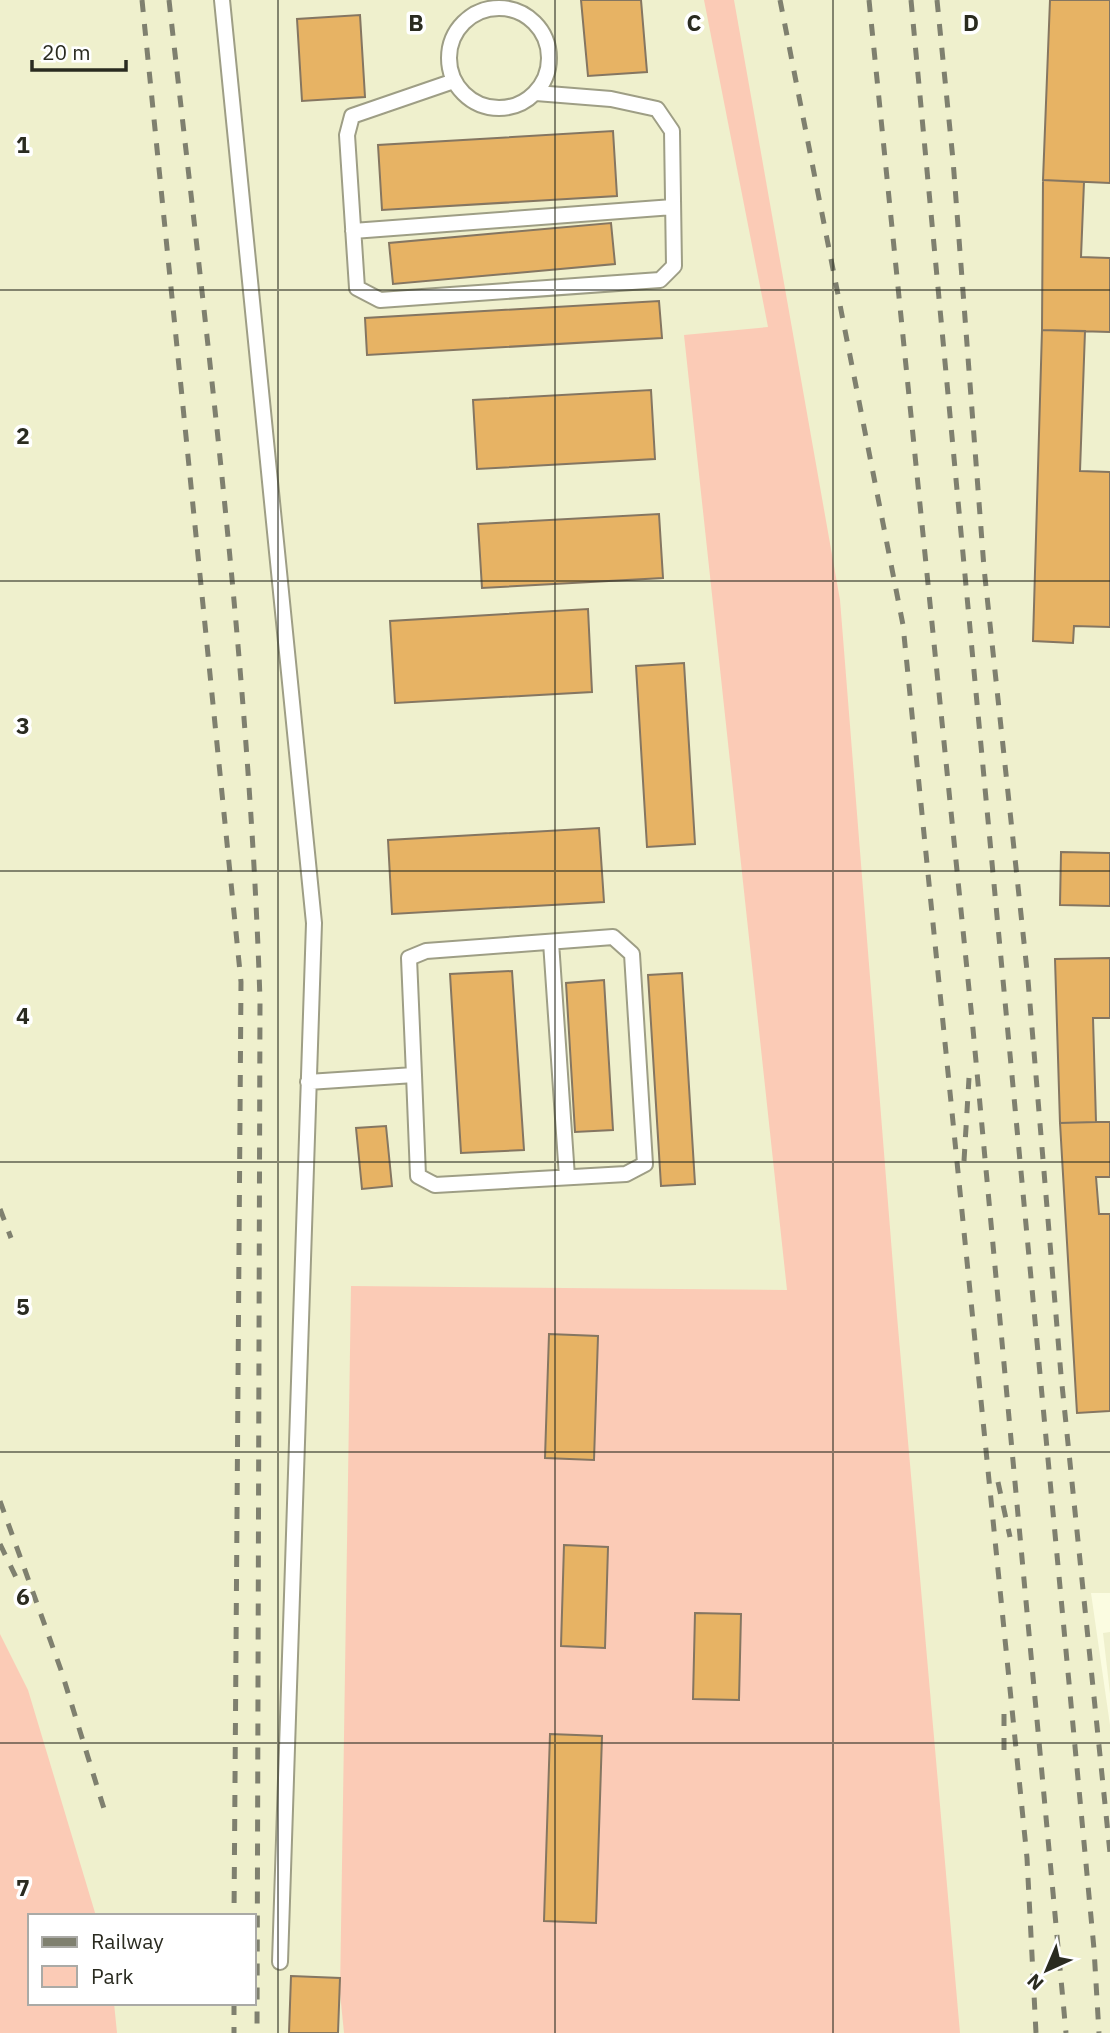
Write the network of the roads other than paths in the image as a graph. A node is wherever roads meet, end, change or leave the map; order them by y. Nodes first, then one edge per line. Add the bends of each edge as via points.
1 (222, 0) edge
2 (494, 4) edge
3 (454, 80) junction
4 (536, 93) junction
5 (673, 207) junction
6 (353, 231) junction
7 (551, 942) junction
8 (414, 1075) junction
9 (308, 1082) junction
10 (567, 1177) junction
11 (280, 1962) dead end

1 - 9 lane via 314,923
2 - 3 lane via 471,16 455,33 448,57
2 - 4 lane via 518,11 538,25 549,47 548,72
3 - 4 lane via 470,99 492,108 516,106
3 - 6 lane via 352,116 347,135
4 - 5 lane via 611,99 657,110 672,131
5 - 6 lane
5 - 6 lane via 674,266 660,280 380,300 357,288
7 - 8 lane via 426,951 409,958
7 - 10 lane
7 - 10 lane via 613,937 632,954 645,1164 626,1174
8 - 9 lane
8 - 10 lane via 418,1176 435,1185
9 - 11 lane

